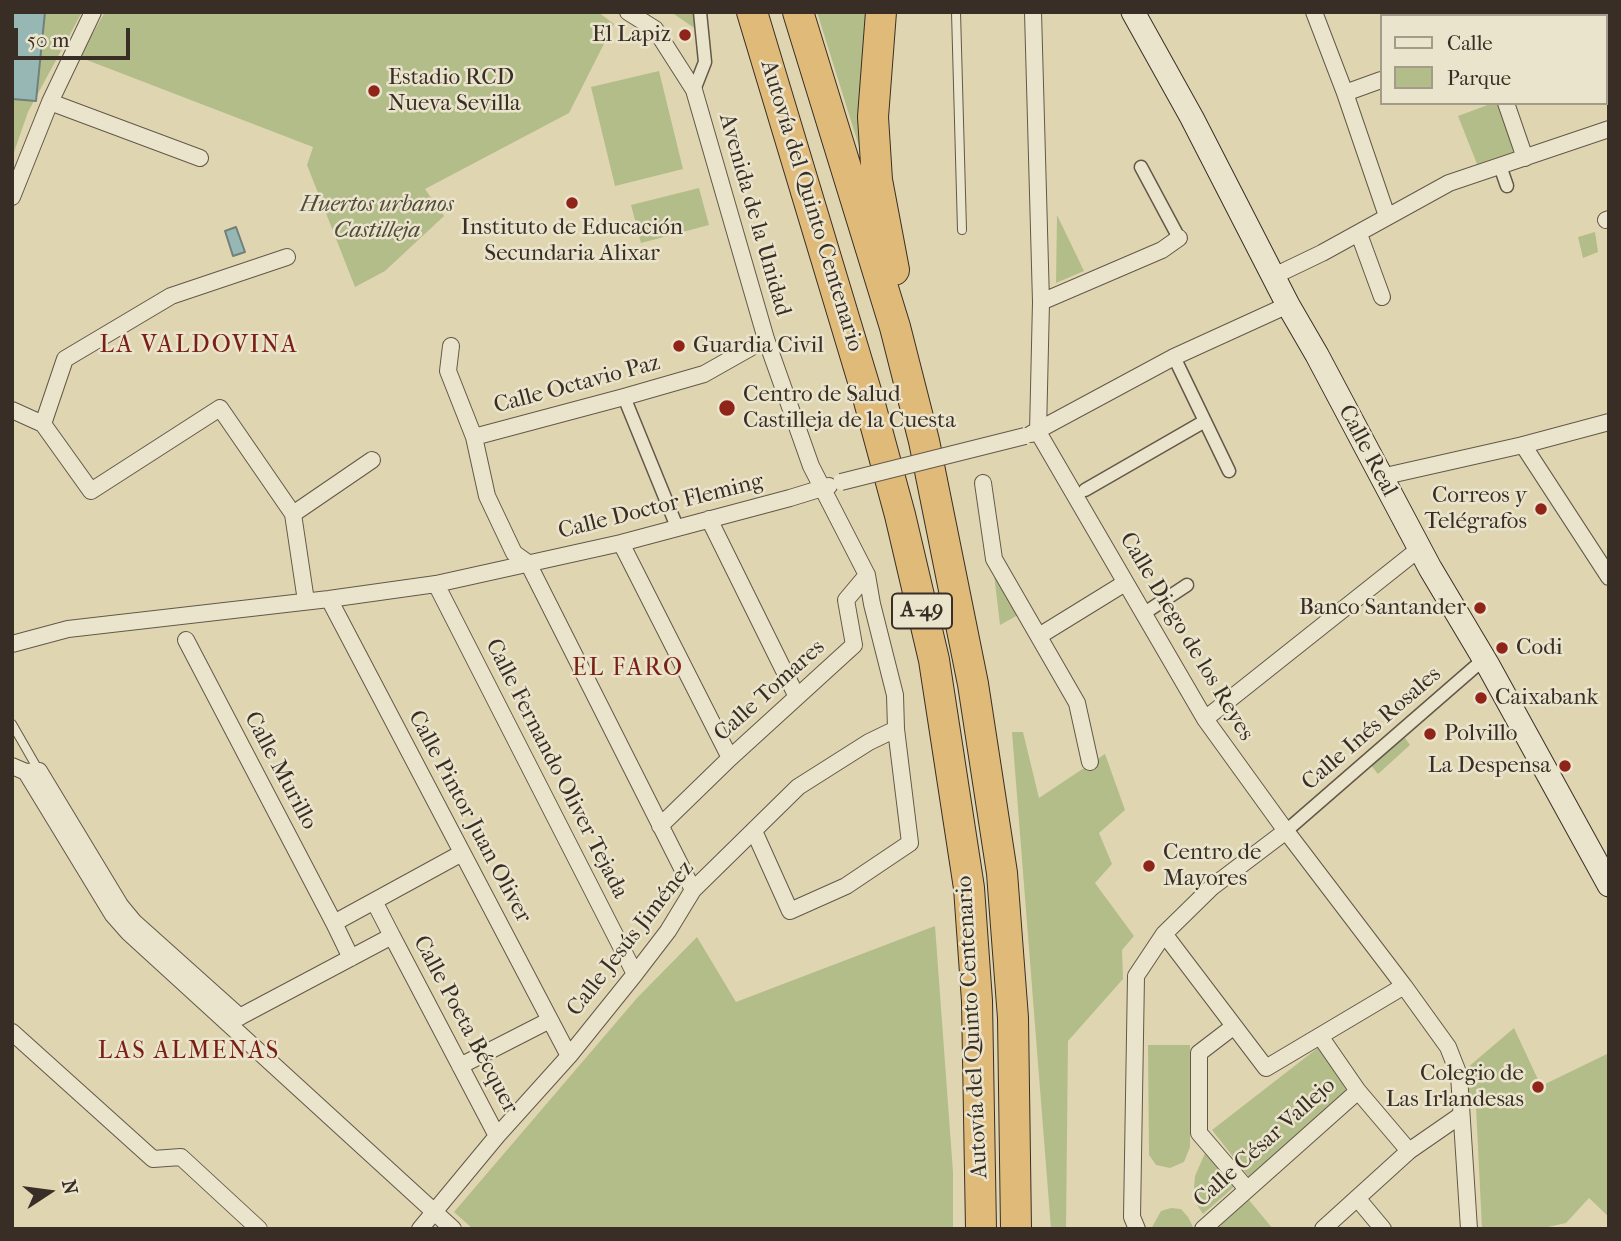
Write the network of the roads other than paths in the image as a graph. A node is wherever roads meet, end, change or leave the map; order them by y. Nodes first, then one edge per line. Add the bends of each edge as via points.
1 (93, 12) edge
2 (628, 12) edge
3 (700, 12) edge
4 (752, 12) edge
5 (798, 12) edge
6 (881, 12) edge
7 (956, 12) edge
8 (1032, 12) edge
9 (1314, 12) edge
10 (1137, 13) edge
11 (1380, 80) edge
12 (694, 90) junction
13 (1345, 93) junction
14 (50, 102) junction
15 (1507, 105) edge
16 (1609, 129) edge
17 (200, 158) dead end
18 (1525, 158) junction
19 (1500, 166) junction
20 (1140, 167) dead end
21 (1507, 186) dead end
22 (12, 197) edge
23 (1387, 216) junction
24 (962, 230) dead end
25 (1359, 234) junction
26 (1179, 238) joint
27 (287, 257) dead end
28 (1274, 276) junction
29 (1382, 297) dead end
30 (1041, 302) junction
31 (1288, 305) junction
32 (895, 327) junction
33 (766, 339) junction
34 (452, 346) dead end
35 (1174, 358) junction
36 (624, 397) junction
37 (12, 410) edge
38 (1205, 421) junction
39 (1609, 422) edge
40 (43, 424) junction
41 (1031, 434) junction
42 (474, 437) junction
43 (1522, 446) junction
44 (372, 460) dead end
45 (1229, 471) dead end
46 (1381, 477) junction
47 (983, 483) dead end
48 (822, 488) junction
49 (1085, 491) dead end
50 (293, 514) junction
51 (709, 519) junction
52 (677, 527) junction
53 (621, 543) junction
54 (1419, 550) junction
55 (528, 564) junction
56 (867, 575) junction
57 (1609, 577) edge
58 (1125, 583) junction
59 (436, 584) junction
60 (1187, 585) dead end
61 (329, 599) junction
62 (306, 601) junction
63 (1143, 614) junction
64 (1039, 636) junction
65 (186, 640) dead end
66 (12, 644) edge
67 (1484, 659) junction
68 (797, 697) junction
69 (1205, 719) junction
70 (12, 724) edge
71 (896, 729) junction
72 (730, 758) junction
73 (1090, 762) dead end
74 (26, 770) edge
75 (660, 825) junction
76 (754, 831) junction
77 (1286, 831) junction
78 (462, 853) junction
79 (1607, 878) edge
80 (692, 890) junction
81 (374, 901) junction
82 (334, 923) junction
83 (1164, 934) junction
84 (392, 936) junction
85 (351, 958) junction
86 (635, 974) junction
87 (1404, 986) junction
88 (550, 1020) junction
89 (234, 1021) junction
90 (1233, 1027) junction
91 (12, 1032) edge
92 (1320, 1036) junction
93 (569, 1056) junction
94 (460, 1066) junction
95 (1358, 1091) junction
96 (1461, 1115) junction
97 (497, 1136) junction
98 (1409, 1152) junction
99 (1247, 1189) junction
100 (1357, 1198) junction
101 (433, 1212) junction
102 (259, 1229) edge
103 (421, 1229) edge
104 (453, 1229) edge
105 (981, 1229) edge
106 (1016, 1229) edge
107 (1137, 1229) edge
108 (1203, 1229) edge
109 (1323, 1229) edge
110 (1383, 1229) edge
111 (1469, 1229) edge

1 - 14 street
2 - 12 street, Avenida de la Unidad via 655,29
3 - 12 street via 705,62
4 - 105 highway, Autovía del Quinto Centenario / A-49 via 869,401 934,660 969,888
5 - 32 highway, Autovía del Quinto Centenario / A-49
6 - 32 highway via 873,117 877,180 893,260
7 - 24 lane
8 - 30 street
9 - 13 street
10 - 28 main road, Calle Real
11 - 13 street
12 - 33 street, Avenida de la Unidad
13 - 23 street
14 - 17 street
14 - 22 street
15 - 18 street
16 - 18 street
18 - 19 street
19 - 21 street
19 - 23 street via 1449,183
20 - 26 street
23 - 25 street
25 - 28 street
25 - 29 street
26 - 30 street via 1162,250
27 - 40 street via 171,296 65,359
28 - 31 main road, Calle Real
30 - 41 street
31 - 35 street, Calle Doctor Fleming
31 - 46 main road, Calle Real
32 - 106 highway, Autovía del Quinto Centenario / A-49 via 951,570 1002,873 1013,1018
33 - 36 street, Calle Octavio Paz via 704,374
33 - 48 street, Avenida de la Unidad
34 - 42 street via 448,370
35 - 38 street
35 - 41 street, Calle Doctor Fleming
36 - 42 street, Calle Octavio Paz
36 - 52 street
37 - 40 street
38 - 45 street
38 - 49 street
39 - 43 street
40 - 50 street via 91,491 220,408
41 - 48 street, Calle Doctor Fleming, bridge
41 - 58 street, Calle Diego de los Reyes
42 - 55 street via 488,496 514,553
43 - 46 street
43 - 57 street
44 - 50 street
46 - 54 main road, Calle Real
47 - 64 street via 994,559
48 - 51 street, Calle Doctor Fleming
48 - 56 street, Avenida de la Unidad
50 - 62 street
51 - 52 street, Calle Doctor Fleming
51 - 68 street
52 - 53 street, Calle Doctor Fleming
53 - 55 street, Calle Doctor Fleming
53 - 72 street
54 - 67 main road, Calle Real
54 - 69 street
55 - 59 street, Calle Doctor Fleming
55 - 75 street
56 - 68 street, Calle Tomares via 846,600 854,645
56 - 71 street, Avenida de la Unidad via 895,695
58 - 63 street, Calle Diego de los Reyes
58 - 64 street
59 - 61 street, Calle Doctor Fleming
59 - 86 street, Calle Fernando Oliver Tejada
60 - 63 street
61 - 62 street, Calle Doctor Fleming
61 - 78 street, Calle Pintor Juan Oliver
62 - 66 street, Calle Doctor Fleming via 68,629
63 - 69 street, Calle Diego de los Reyes
64 - 73 street via 1077,703
65 - 82 street, Calle Murillo
67 - 77 street, Calle Inés Rosales
67 - 79 main road, Calle Real
68 - 72 street, Calle Tomares
69 - 77 street, Calle Diego de los Reyes
70 - 74 lane
71 - 76 street, Calle Jesús Jiménez via 798,787
71 - 76 street, Avenida de la Unidad via 910,843 846,886 790,911
72 - 75 street, Calle Tomares
74 - 89 street via 113,915
75 - 80 street
76 - 80 street, Calle Jesús Jiménez
77 - 83 street via 1212,887
77 - 87 street, Calle Diego de los Reyes
78 - 81 street
78 - 88 street, Calle Pintor Juan Oliver
80 - 86 street, Calle Jesús Jiménez
81 - 82 street
81 - 84 street, Calle Poeta Bécquer
82 - 85 street, Calle Murillo
83 - 90 street
83 - 107 street via 1136,976 1132,1217
84 - 85 street
84 - 94 street, Calle Poeta Bécquer
85 - 89 street
86 - 93 street, Calle Jesús Jiménez
87 - 92 street
87 - 96 street, Calle Diego de los Reyes via 1448,1047 1459,1075
88 - 93 street, Calle Pintor Juan Oliver
88 - 94 street
89 - 101 street
90 - 92 street via 1266,1068
90 - 99 street via 1199,1052 1199,1133
91 - 102 street via 153,1159 181,1157
92 - 95 street
93 - 97 street, Calle Jesús Jiménez
94 - 97 street, Calle Poeta Bécquer
95 - 98 street
95 - 99 street, Calle César Vallejo
96 - 98 street
96 - 111 street, Calle Diego de los Reyes
97 - 101 street, Calle Jesús Jiménez
98 - 100 street
99 - 108 street, Calle César Vallejo
100 - 109 street
100 - 110 street
101 - 103 street, Calle Jesús Jiménez
101 - 104 street

